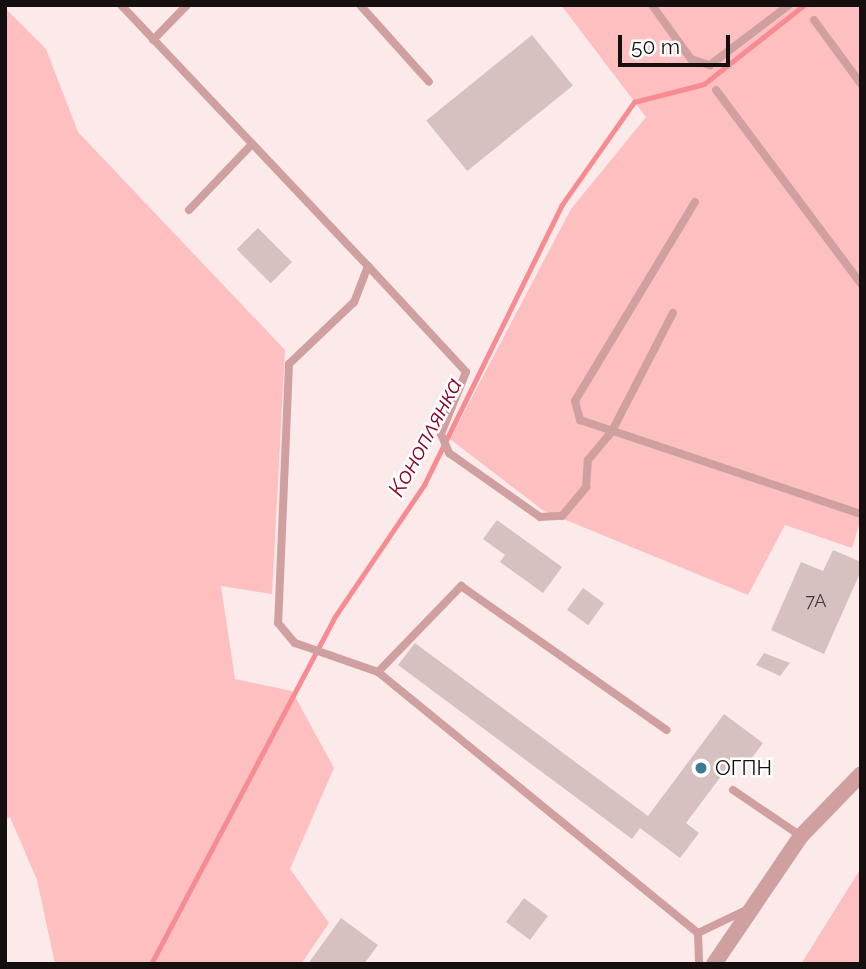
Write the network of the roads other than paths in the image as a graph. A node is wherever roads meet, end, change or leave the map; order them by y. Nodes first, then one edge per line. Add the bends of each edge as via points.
1 (121, 5) edge
2 (187, 5) edge
3 (360, 5) edge
4 (652, 5) edge
5 (789, 5) edge
6 (814, 20) dead end
7 (153, 40) junction
8 (429, 82) dead end
9 (861, 84) edge
10 (716, 90) dead end
11 (252, 144) junction
12 (695, 202) dead end
13 (189, 211) dead end
14 (368, 266) junction
15 (861, 284) edge
16 (673, 313) dead end
17 (611, 433) junction
18 (861, 514) edge
19 (378, 672) junction
20 (667, 730) dead end
21 (861, 774) edge
22 (733, 790) dead end
23 (801, 836) junction
24 (750, 908) junction
25 (698, 933) junction
26 (699, 964) edge
27 (713, 964) edge

1 - 7 lane
2 - 7 lane
3 - 8 lane
4 - 5 lane via 691,60 710,65
6 - 9 lane
7 - 11 lane
10 - 15 lane
11 - 13 lane
11 - 14 lane
12 - 17 lane via 575,401 580,420
14 - 17 lane via 466,372 440,434 449,453 540,517 562,516 586,487 588,460
14 - 19 lane via 354,302 289,363 278,623 295,643
16 - 17 lane
17 - 18 lane
19 - 20 lane via 461,586
19 - 25 lane
21 - 23 street
22 - 23 lane
23 - 24 street
24 - 25 lane
24 - 27 street
25 - 26 lane

